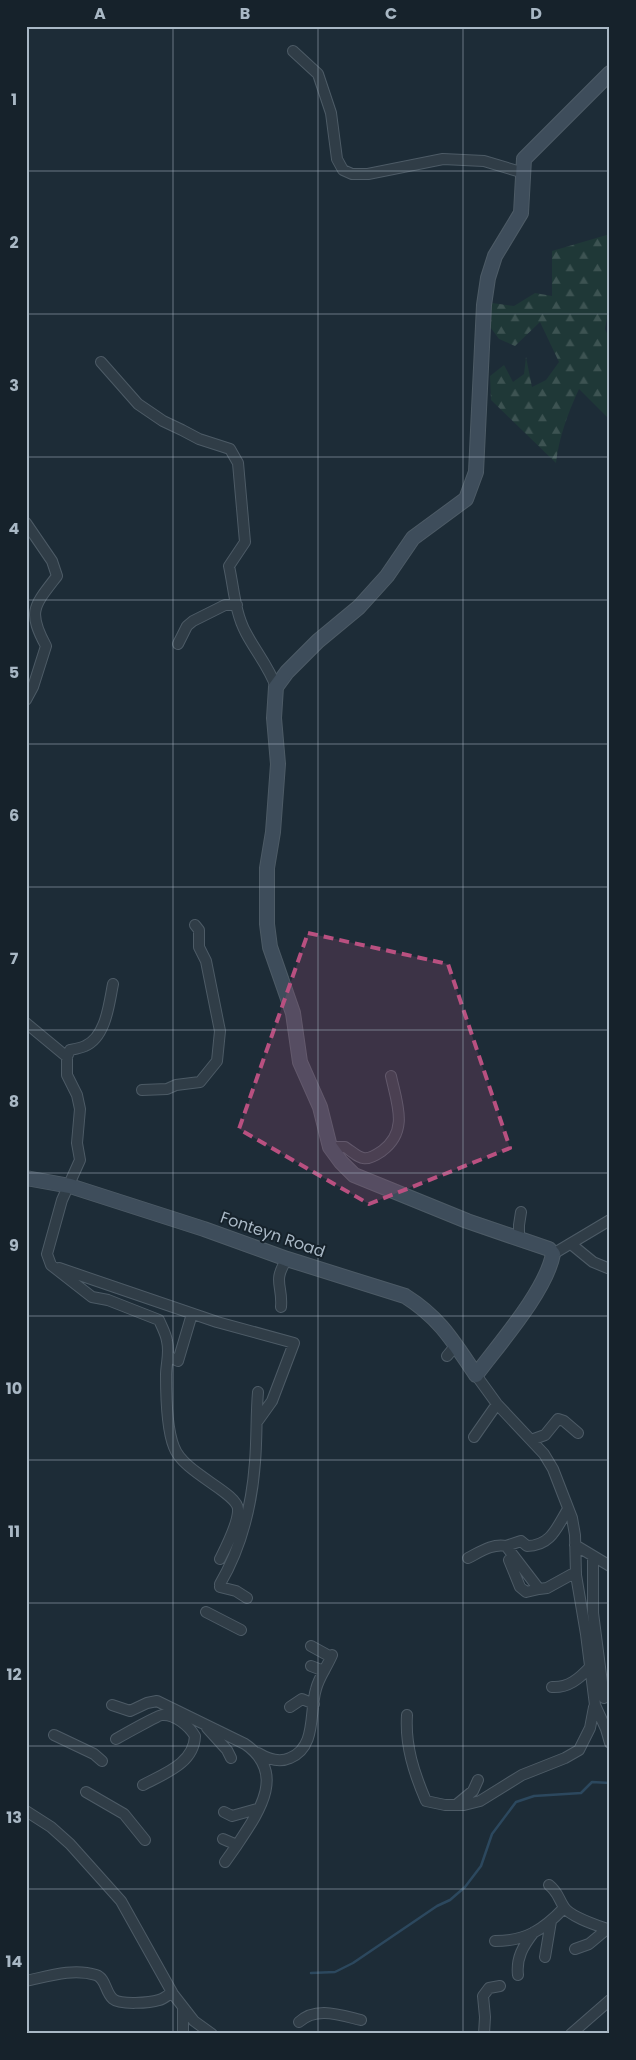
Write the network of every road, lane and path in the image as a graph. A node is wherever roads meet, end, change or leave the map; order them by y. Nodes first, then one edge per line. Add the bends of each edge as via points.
1 (293, 51) dead end
2 (610, 74) edge
3 (524, 173) junction
4 (101, 362) dead end
5 (26, 523) edge
6 (237, 605) junction
7 (178, 644) dead end
8 (276, 687) junction
9 (26, 700) edge
10 (194, 925) dead end
11 (113, 984) dead end
12 (26, 1023) edge
13 (67, 1057) junction
14 (391, 1076) dead end
15 (142, 1090) dead end
16 (330, 1147) junction
17 (26, 1178) edge
18 (70, 1186) junction
19 (521, 1212) dead end
20 (610, 1220) edge
21 (520, 1239) junction
22 (571, 1244) junction
23 (553, 1254) junction
24 (287, 1259) junction
25 (51, 1265) junction
26 (610, 1269) edge
27 (281, 1307) dead end
28 (192, 1314) junction
29 (168, 1356) junction
30 (476, 1375) junction
31 (258, 1392) dead end
32 (497, 1404) junction
33 (257, 1422) junction
34 (578, 1433) dead end
35 (474, 1437) dead end
36 (530, 1440) junction
37 (568, 1509) junction
38 (576, 1545) junction
39 (506, 1546) junction
40 (593, 1557) junction
41 (468, 1558) dead end
42 (220, 1559) dead end
43 (510, 1560) dead end
44 (610, 1566) edge
45 (576, 1572) junction
46 (539, 1589) junction
47 (247, 1598) dead end
48 (206, 1612) dead end
49 (241, 1630) dead end
50 (311, 1646) dead end
51 (311, 1666) dead end
52 (590, 1668) junction
53 (324, 1671) junction
54 (552, 1687) dead end
55 (601, 1700) edge
56 (314, 1704) junction
57 (112, 1705) dead end
58 (290, 1707) dead end
59 (407, 1716) dead end
60 (203, 1724) junction
61 (54, 1735) dead end
62 (116, 1739) dead end
63 (610, 1743) edge
64 (255, 1751) junction
65 (231, 1758) dead end
66 (102, 1760) dead end
67 (478, 1780) dead end
68 (143, 1785) dead end
69 (86, 1792) dead end
70 (456, 1805) junction
71 (257, 1809) junction
72 (26, 1811) edge
73 (224, 1812) dead end
74 (223, 1839) dead end
75 (145, 1840) dead end
76 (237, 1845) junction
77 (225, 1862) dead end
78 (549, 1885) dead end
79 (564, 1908) junction
80 (551, 1921) junction
81 (608, 1929) edge
82 (535, 1932) junction
83 (495, 1941) dead end
84 (575, 1949) dead end
85 (545, 1957) dead end
86 (518, 1975) dead end
87 (26, 1981) edge
88 (500, 1986) dead end
89 (172, 1992) junction
90 (610, 2000) edge
91 (183, 2008) junction
92 (361, 2020) dead end
93 (299, 2022) dead end
94 (183, 2034) edge
95 (212, 2034) edge
96 (484, 2034) edge
97 (571, 2034) edge

1 - 3 street via 318,74 331,113 337,159 343,170 352,174 368,174 443,158 484,161
2 - 3 street via 524,159
3 - 8 street via 521,213 495,256 488,278 476,472 469,494 413,538 387,576 365,600 318,641
4 - 6 street via 138,404 199,439 230,449 236,456 245,542 229,566
5 - 9 street via 52,561 58,576 34,613 35,626 46,646 34,687
6 - 7 street via 225,606 193,621
6 - 8 street via 246,634 264,660
8 - 16 street via 274,718 278,764 267,868 267,924 270,947 293,1014 300,1062 320,1107
10 - 15 street via 199,930 199,947 206,960 220,1031 216,1060 200,1082 176,1085 167,1090
11 - 13 street via 100,1034 87,1046 70,1050
12 - 13 street
13 - 18 street via 67,1075 80,1109 77,1143 80,1160
14 - 16 street via 399,1116 397,1135 390,1145 372,1158 363,1159 345,1147
16 - 21 street via 354,1175
17 - 18 street, Fonteyn Road
18 - 24 street, Fonteyn Road via 204,1228
18 - 25 street via 62,1200 47,1254
19 - 21 street
20 - 22 street
21 - 23 street via 549,1249
22 - 23 street
22 - 26 street via 593,1262
23 - 30 street via 551,1267 533,1297
24 - 27 street via 278,1280
24 - 30 street, Fonteyn Road via 404,1296 421,1306 440,1322 452,1351
25 - 28 street
25 - 29 street via 92,1297 159,1320 168,1342
28 - 29 street via 178,1361
28 - 33 street via 294,1343 272,1401
29 - 42 street via 166,1374 174,1447 180,1459 234,1499 238,1508
30 - 32 street
31 - 33 street
32 - 35 street
32 - 36 street
33 - 47 street via 255,1464 246,1518 236,1554 220,1585
34 - 36 street via 558,1419 545,1435
36 - 37 street via 553,1469
37 - 38 street
37 - 39 street via 554,1535 542,1544 527,1546 521,1540
38 - 40 street
38 - 45 street
39 - 41 street via 500,1544
39 - 46 street
40 - 44 street
40 - 55 street via 593,1613
43 - 46 street via 520,1587 526,1592
45 - 46 street
45 - 52 street
48 - 49 street
50 - 53 street via 332,1656
51 - 53 street
52 - 54 street via 571,1684
52 - 55 street
53 - 56 street via 315,1690
55 - 63 street via 595,1705
55 - 70 street via 579,1750 522,1775 480,1802
56 - 58 street via 302,1699
56 - 64 street via 308,1740 303,1750 284,1761 264,1757
57 - 60 street via 130,1711 157,1701
59 - 70 street via 408,1749 426,1801
60 - 64 street
60 - 65 street
61 - 66 street
62 - 68 street via 161,1715 172,1716 182,1722 195,1736 189,1753 172,1772
64 - 71 street via 264,1762 268,1784
67 - 70 street via 473,1791
69 - 75 street via 124,1814
71 - 73 street via 232,1816
71 - 76 street
72 - 89 street via 70,1844 121,1901
74 - 76 street
76 - 77 street
78 - 79 street via 556,1890
79 - 80 street
79 - 81 street via 590,1924
80 - 82 street
80 - 85 street
81 - 84 street via 589,1944
82 - 83 street via 507,1941
82 - 86 street via 520,1952
87 - 89 street via 65,1972 98,1975 114,2000 121,2002 161,2000
88 - 96 street via 489,1988 483,1996
89 - 91 street
90 - 97 street
91 - 94 street
91 - 95 street
92 - 93 street via 329,2012 306,2015

